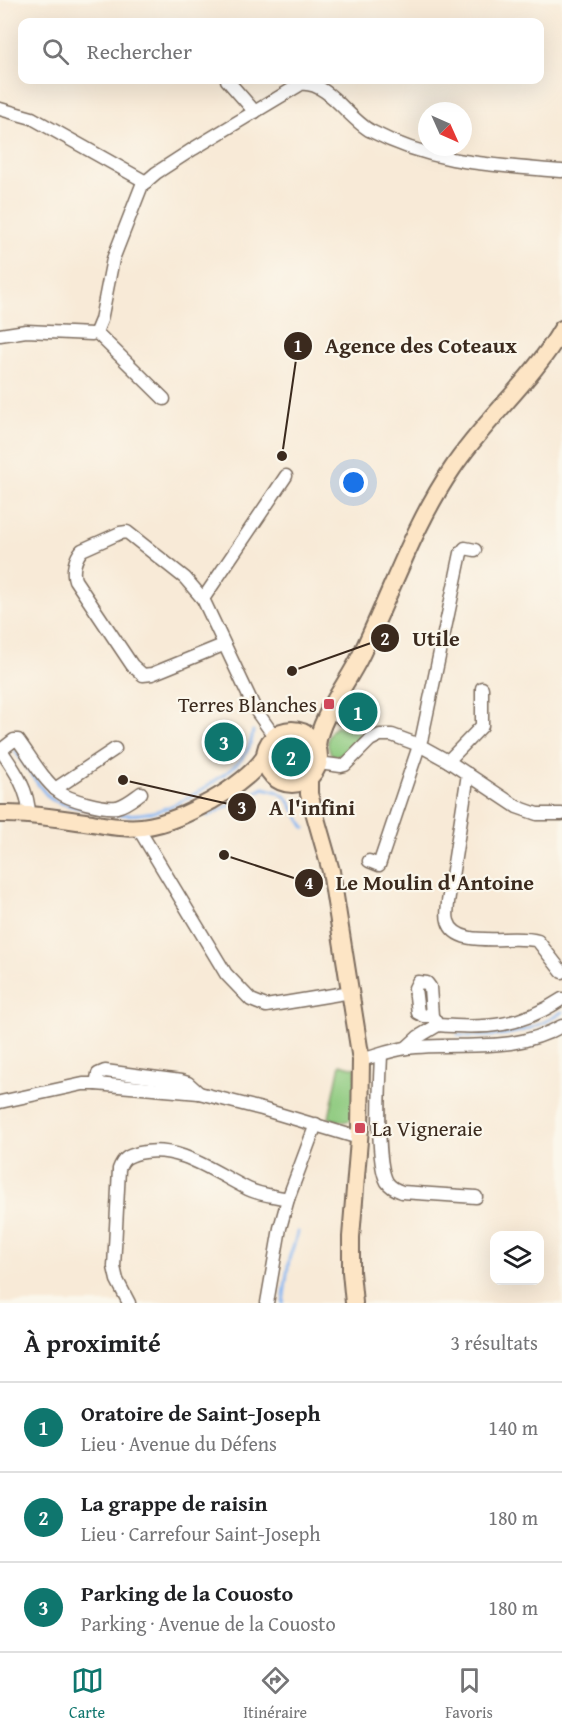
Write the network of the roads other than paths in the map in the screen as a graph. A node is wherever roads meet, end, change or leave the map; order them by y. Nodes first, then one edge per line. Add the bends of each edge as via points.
1 (231, 84) edge
2 (299, 84) edge
3 (312, 84) edge
4 (0, 109) edge
5 (255, 112) junction
6 (562, 171) edge
7 (146, 182) junction
8 (562, 329) edge
9 (96, 332) junction
10 (0, 335) edge
11 (164, 399) dead end
12 (286, 476) dead end
13 (475, 550) dead end
14 (203, 599) junction
15 (224, 645) junction
16 (483, 688) dead end
17 (329, 708) junction
18 (349, 721) dead end
19 (296, 730) junction
20 (274, 736) junction
21 (419, 745) junction
22 (115, 749) dead end
23 (0, 750) edge
24 (318, 754) junction
25 (264, 758) junction
26 (448, 760) junction
27 (468, 774) junction
28 (309, 778) junction
29 (281, 781) junction
30 (56, 789) junction
31 (141, 793) dead end
32 (224, 793) junction
33 (0, 814) edge
34 (562, 814) edge
35 (29, 815) junction
36 (138, 828) junction
37 (322, 836) junction
38 (369, 861) dead end
39 (562, 972) edge
40 (351, 992) junction
41 (562, 999) edge
42 (435, 1021) junction
43 (562, 1026) edge
44 (406, 1048) junction
45 (381, 1055) junction
46 (361, 1060) junction
47 (0, 1102) edge
48 (316, 1124) junction
49 (359, 1138) junction
50 (476, 1197) dead end
51 (288, 1199) junction
52 (129, 1303) edge
53 (267, 1303) edge
54 (354, 1303) edge

1 - 5 street
2 - 5 street
3 - 6 street via 368,130 428,153 475,164
4 - 7 street via 32,118
5 - 7 street
7 - 9 street via 138,191 113,260 102,320
8 - 17 main road via 529,376 468,446 440,488 419,525 360,658
9 - 10 street via 26,331
9 - 11 street
12 - 14 street
13 - 21 street via 465,548 461,553
14 - 15 street
14 - 15 street via 185,578 129,533 120,532 78,554 75,580 137,672 147,675
15 - 20 street via 255,709
16 - 26 street via 481,729
17 - 18 street
17 - 19 main road
17 - 24 main road via 319,732
19 - 20 main road
19 - 24 main road via 309,735
20 - 25 main road
21 - 24 street via 380,735 341,766
21 - 26 street
21 - 38 street via 379,865
22 - 30 street
23 - 30 street via 18,740
23 - 35 street via 27,796
24 - 28 main road
25 - 29 main road via 265,765
25 - 32 main road
26 - 27 street
27 - 34 street via 522,809
27 - 39 street via 448,902 450,926 457,934 470,938 538,941
28 - 29 main road via 296,784
28 - 37 main road via 309,794
29 - 32 main road
29 - 37 main road via 299,797
30 - 31 street via 66,796 110,807 123,805
32 - 36 main road via 169,821
33 - 35 main road
35 - 36 main road
36 - 40 street via 226,974 250,1000 266,1006
37 - 40 main road via 332,871
40 - 46 main road
41 - 42 street via 541,1012 505,1025 470,1027
42 - 42 street via 430,987 418,982 418,1013
42 - 44 street
43 - 44 street via 528,1041
44 - 45 street
45 - 46 street
45 - 50 street via 379,1130 387,1182 402,1192
46 - 49 main road
47 - 48 street via 96,1083 199,1093
48 - 49 street
48 - 51 street
49 - 54 main road via 351,1237
51 - 52 street via 247,1188 170,1152 149,1151 129,1156 119,1169 114,1267
51 - 53 street

